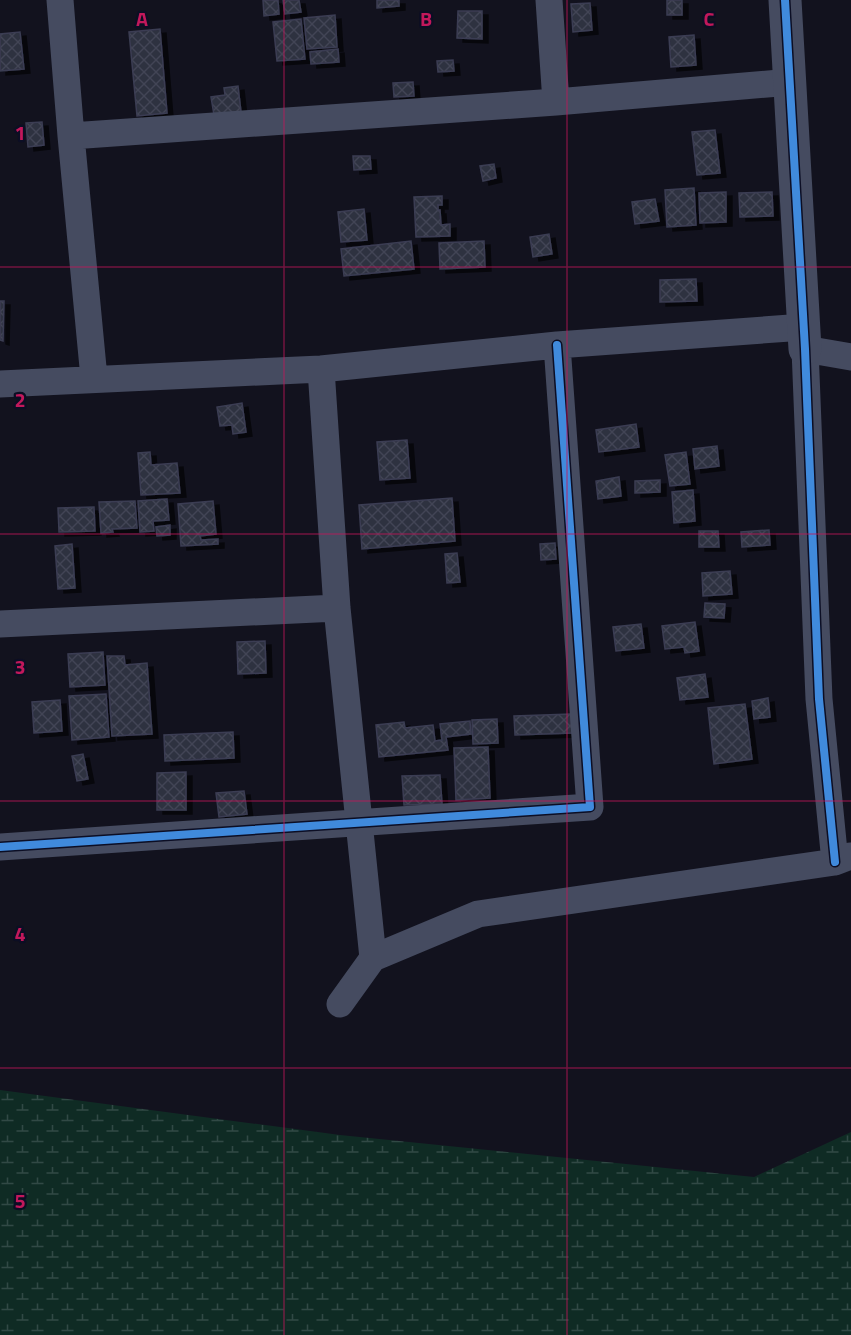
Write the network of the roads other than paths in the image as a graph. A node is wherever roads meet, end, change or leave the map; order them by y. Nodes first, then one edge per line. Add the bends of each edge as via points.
1 (60, 0) edge
2 (549, 0) edge
3 (785, 0) edge
4 (791, 82) junction
5 (556, 102) junction
6 (71, 136) junction
7 (804, 338) junction
8 (557, 345) junction
9 (851, 357) edge
10 (321, 369) junction
11 (94, 378) junction
12 (0, 384) edge
13 (337, 608) junction
14 (0, 624) edge
15 (359, 824) junction
16 (0, 847) edge
17 (843, 859) edge
18 (374, 958) junction
19 (340, 1004) dead end

1 - 6 street
2 - 5 street
3 - 4 street
4 - 5 street
4 - 7 street
5 - 6 street
6 - 11 street
7 - 8 street
7 - 9 street
7 - 17 street via 819,699
8 - 10 street
8 - 15 street via 591,807
10 - 11 street
10 - 13 street
11 - 12 street
13 - 14 street
13 - 15 street
15 - 16 street
15 - 18 street
17 - 18 street via 478,914
18 - 19 street

